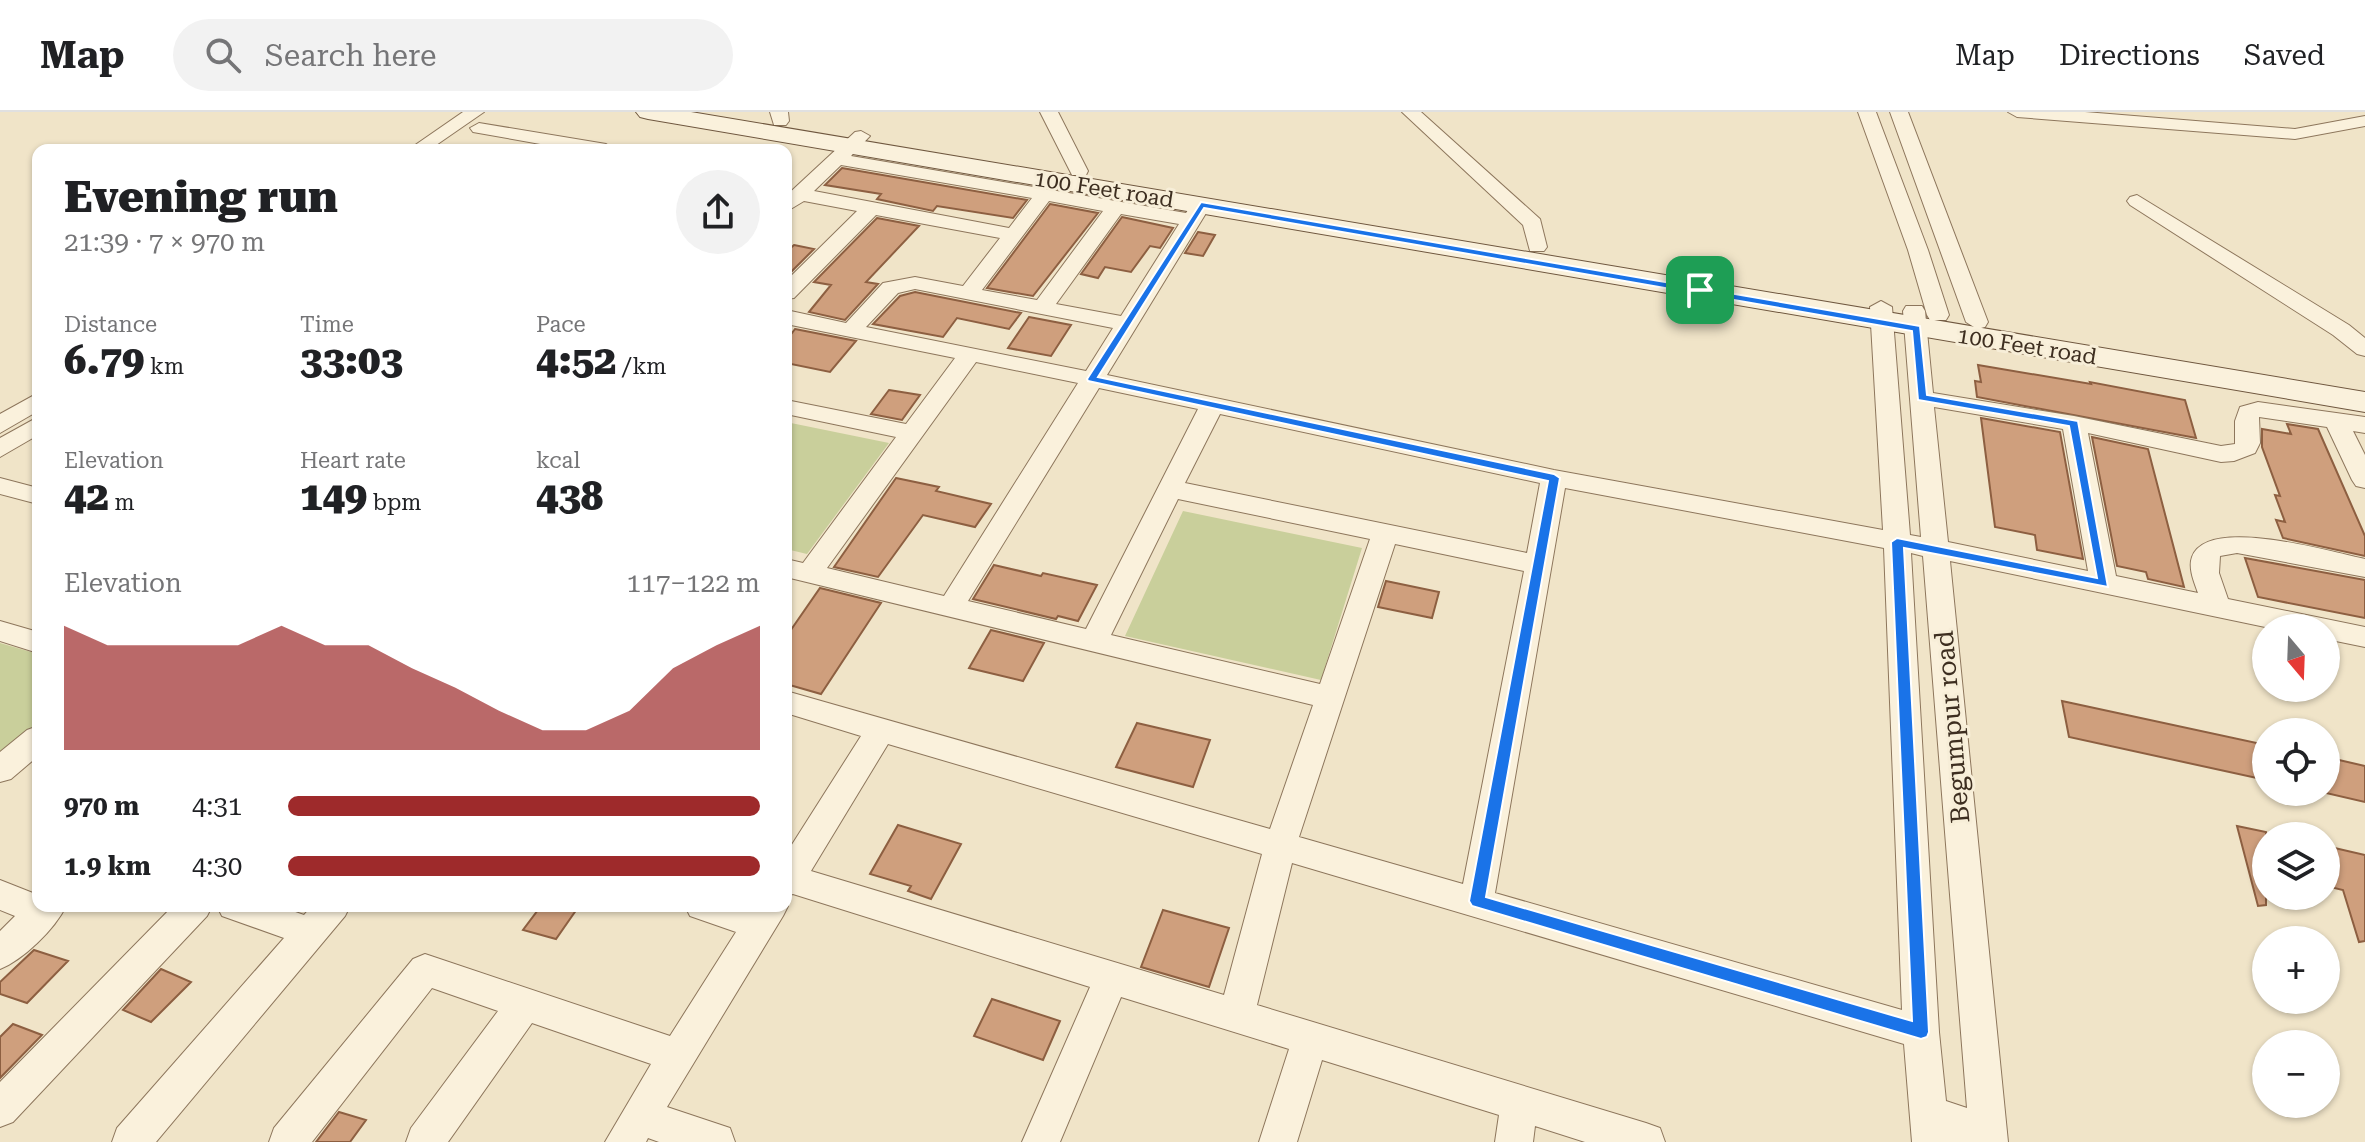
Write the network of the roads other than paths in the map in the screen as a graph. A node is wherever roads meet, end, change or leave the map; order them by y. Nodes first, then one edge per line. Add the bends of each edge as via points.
1 (503, 112) edge
2 (648, 112) edge
3 (725, 112) edge
4 (1049, 112) edge
5 (1411, 112) edge
6 (1867, 112) edge
7 (1899, 112) edge
8 (2017, 112) edge
9 (2189, 112) edge
10 (2331, 112) edge
11 (779, 117) edge
12 (477, 120) edge
13 (2365, 121) edge
14 (429, 144) edge
15 (452, 144) edge
16 (573, 144) edge
17 (850, 147) junction
18 (1079, 171) junction
19 (795, 192) edge
20 (1045, 194) junction
21 (2137, 201) dead end
22 (872, 207) junction
23 (1116, 207) junction
24 (1197, 213) junction
25 (1014, 235) junction
26 (1537, 247) junction
27 (792, 287) edge
28 (969, 293) junction
29 (1042, 308) junction
30 (1882, 314) junction
31 (792, 318) edge
32 (1923, 318) junction
33 (1977, 322) junction
34 (1126, 324) junction
35 (851, 330) junction
36 (2365, 349) edge
37 (970, 354) junction
38 (1092, 379) junction
39 (2365, 388) edge
40 (1922, 398) junction
41 (2365, 402) edge
42 (32, 404) edge
43 (1212, 405) junction
44 (792, 408) edge
45 (2336, 420) junction
46 (2074, 423) junction
47 (0, 425) edge
48 (2365, 425) edge
49 (32, 428) edge
50 (912, 433) junction
51 (0, 449) edge
52 (1554, 478) junction
53 (2365, 480) edge
54 (0, 486) edge
55 (1172, 489) junction
56 (32, 494) edge
57 (1386, 531) junction
58 (1897, 542) junction
59 (1936, 549) junction
60 (1540, 565) junction
61 (2365, 568) edge
62 (798, 571) edge
63 (2104, 584) junction
64 (951, 607) junction
65 (2217, 607) junction
66 (2252, 614) edge
67 (0, 631) edge
68 (2340, 632) edge
69 (2365, 637) edge
70 (1094, 640) junction
71 (32, 641) edge
72 (1332, 698) junction
73 (792, 704) edge
74 (882, 728) junction
75 (32, 743) edge
76 (0, 770) edge
77 (1280, 846) junction
78 (792, 874) edge
79 (0, 895) edge
80 (1477, 901) junction
81 (792, 902) edge
82 (32, 905) edge
83 (43, 912) edge
84 (189, 912) edge
85 (275, 912) edge
86 (768, 912) edge
87 (322, 919) edge
88 (0, 953) edge
89 (1111, 978) junction
90 (524, 1004) junction
91 (1236, 1016) junction
92 (1921, 1032) junction
93 (1311, 1037) junction
94 (678, 1056) junction
95 (1520, 1103) junction
96 (0, 1109) edge
97 (1930, 1128) edge
98 (632, 1130) edge
99 (1988, 1138) edge
100 (131, 1142) edge
101 (288, 1142) edge
102 (425, 1142) edge
103 (716, 1142) edge
104 (1041, 1142) edge
105 (1278, 1142) edge
106 (1514, 1142) edge
107 (1646, 1142) edge

1 - 12 street
2 - 17 street, 100 Feet road
3 - 11 street, 100 Feet road
4 - 18 street
5 - 26 street via 1533,223
6 - 32 street, Begumpur road via 1918,250
7 - 33 street
8 - 13 street via 2295,134
9 - 10 street via 2284,120
11 - 17 street, 100 Feet road
12 - 14 street
12 - 15 street
12 - 16 street
17 - 18 street, 100 Feet road
17 - 19 street
17 - 20 street
17 - 24 street, 100 Feet road
18 - 26 street, 100 Feet road
19 - 22 street
20 - 23 street
20 - 25 street
21 - 36 street
22 - 25 street
22 - 27 street
23 - 24 street
23 - 29 street
24 - 30 street, 100 Feet road
24 - 34 street
25 - 28 street
26 - 30 street, 100 Feet road
28 - 29 street
28 - 35 street via 901,284 883,295
29 - 34 street
30 - 32 street, 100 Feet road
30 - 58 street, Begumpur road
31 - 35 street
32 - 33 street, 100 Feet road
32 - 40 street, Begumpur road
32 - 41 street, 100 Feet road
33 - 39 street, 100 Feet road
34 - 38 street
35 - 37 street
37 - 38 street
37 - 50 street
38 - 43 street
38 - 64 street
40 - 46 street
40 - 59 street, Begumpur road
42 - 47 street
43 - 52 street
43 - 55 street
44 - 50 street
45 - 46 street via 2248,412 2250,441 2237,454
45 - 48 street
45 - 53 street
46 - 63 street
49 - 51 street
50 - 62 street
52 - 58 street
52 - 60 street
54 - 56 street
55 - 57 street
55 - 70 street
57 - 60 street
57 - 72 street
58 - 59 street
58 - 92 street, Begumpur road
59 - 63 street
59 - 99 street, Begumpur road
60 - 80 street
61 - 65 street via 2237,544 2215,545 2202,563
62 - 64 street
63 - 65 street
64 - 70 street
65 - 66 street
67 - 71 street
68 - 69 street
70 - 72 street
72 - 77 street
73 - 74 street
74 - 77 street
74 - 78 street
75 - 76 street
77 - 80 street
77 - 91 street
79 - 82 street
80 - 92 street
81 - 89 street
83 - 88 street
84 - 96 street
85 - 87 street
86 - 94 street
87 - 100 street
89 - 91 street
89 - 104 street
90 - 94 street
90 - 101 street via 425,970
90 - 102 street
91 - 93 street
92 - 97 street, Begumpur road
93 - 95 street
93 - 105 street
94 - 98 street
95 - 106 street
95 - 107 street
97 - 99 street
98 - 103 street

